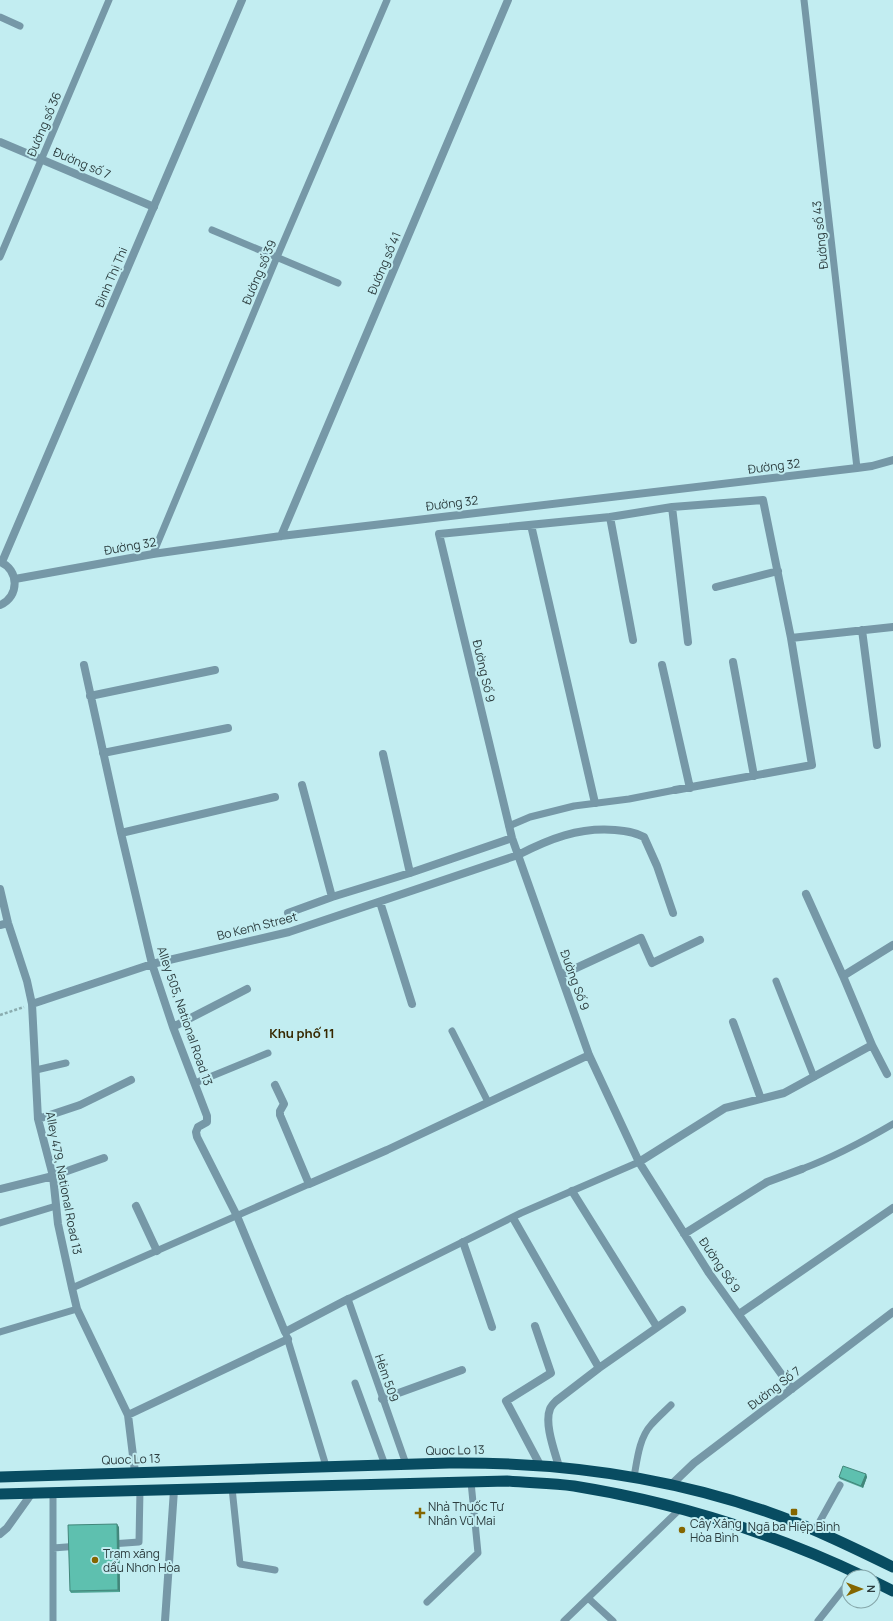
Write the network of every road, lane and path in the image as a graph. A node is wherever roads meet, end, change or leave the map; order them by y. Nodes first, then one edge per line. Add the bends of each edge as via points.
1 (109, 0) edge
2 (242, 0) edge
3 (387, 0) edge
4 (508, 0) edge
5 (804, 0) edge
6 (0, 17) edge
7 (20, 26) dead end
8 (0, 142) edge
9 (41, 159) junction
10 (154, 206) junction
11 (212, 230) dead end
12 (0, 257) edge
13 (277, 257) junction
14 (338, 283) dead end
15 (893, 460) edge
16 (857, 468) junction
17 (672, 507) junction
18 (610, 517) junction
19 (531, 525) junction
20 (281, 536) junction
21 (153, 554) junction
22 (1, 562) edge
23 (778, 571) junction
24 (15, 579) junction
25 (716, 587) dead end
26 (0, 605) edge
27 (893, 627) edge
28 (862, 630) junction
29 (791, 638) junction
30 (633, 640) dead end
31 (688, 642) dead end
32 (733, 662) dead end
33 (84, 665) dead end
34 (662, 665) dead end
35 (216, 670) dead end
36 (90, 696) junction
37 (228, 728) dead end
38 (877, 745) dead end
39 (102, 753) junction
40 (382, 754) dead end
41 (754, 776) junction
42 (302, 785) dead end
43 (690, 788) junction
44 (675, 790) joint
45 (275, 797) dead end
46 (595, 803) junction
47 (509, 826) junction
48 (121, 833) junction
49 (512, 838) junction
50 (518, 855) junction
51 (410, 873) junction
52 (0, 889) edge
53 (806, 894) dead end
54 (332, 897) junction
55 (380, 902) junction
56 (288, 913) dead end
57 (673, 913) dead end
58 (4, 924) edge
59 (700, 940) dead end
60 (893, 945) edge
61 (152, 964) junction
62 (561, 975) junction
63 (843, 976) junction
64 (776, 981) dead end
65 (247, 989) dead end
66 (32, 1004) junction
67 (412, 1004) dead end
68 (0, 1015) edge
69 (733, 1022) dead end
70 (173, 1027) junction
71 (452, 1031) dead end
72 (872, 1045) junction
73 (268, 1053) dead end
74 (589, 1055) junction
75 (66, 1063) dead end
76 (36, 1070) junction
77 (887, 1074) dead end
78 (814, 1077) junction
79 (131, 1080) dead end
80 (195, 1082) junction
81 (275, 1085) dead end
82 (761, 1099) junction
83 (488, 1102) junction
84 (38, 1119) junction
85 (893, 1124) edge
86 (104, 1158) dead end
87 (639, 1162) junction
88 (802, 1169) joint
89 (53, 1176) junction
90 (309, 1184) junction
91 (0, 1189) edge
92 (572, 1191) junction
93 (56, 1206) junction
94 (136, 1206) dead end
95 (893, 1208) edge
96 (237, 1216) junction
97 (513, 1218) junction
98 (0, 1223) edge
99 (684, 1234) junction
100 (463, 1242) junction
101 (157, 1251) junction
102 (72, 1288) junction
103 (348, 1299) junction
104 (77, 1309) junction
105 (682, 1310) dead end
106 (893, 1312) edge
107 (739, 1314) junction
108 (492, 1326) dead end
109 (535, 1326) dead end
110 (657, 1327) junction
111 (0, 1332) edge
112 (286, 1335) junction
113 (599, 1368) junction
114 (462, 1370) dead end
115 (355, 1383) dead end
116 (792, 1389) junction
117 (382, 1399) junction
118 (671, 1405) dead end
119 (128, 1415) junction
120 (406, 1464) junction
121 (385, 1465) junction
122 (540, 1465) junction
123 (326, 1466) junction
124 (559, 1467) junction
125 (135, 1472) junction
126 (0, 1477) edge
127 (634, 1478) junction
128 (471, 1482) junction
129 (840, 1484) dead end
130 (672, 1485) junction
131 (232, 1488) junction
132 (140, 1490) junction
133 (174, 1490) junction
134 (32, 1493) junction
135 (53, 1493) junction
136 (0, 1494) edge
137 (680, 1509) junction
138 (815, 1530) junction
139 (0, 1534) edge
140 (100, 1544) edge
141 (84, 1546) edge
142 (53, 1548) junction
143 (893, 1567) edge
144 (844, 1569) edge
145 (275, 1570) dead end
146 (881, 1585) edge
147 (893, 1590) edge
148 (841, 1592) edge
149 (588, 1598) junction
150 (427, 1602) dead end
151 (53, 1621) edge
152 (165, 1621) edge
153 (564, 1621) edge
154 (613, 1621) edge
155 (818, 1621) edge

1 - 9 lane, Đường số 36
2 - 10 street, Đinh Thị Thi
3 - 13 lane, Đường số 39
4 - 20 street, Đường số 41
5 - 16 lane, Đường số 43
6 - 7 lane
8 - 9 street, Đường số 7
9 - 10 street, Đường số 7
9 - 12 lane, Đường số 36
10 - 22 street, Đinh Thị Thi
11 - 13 lane
13 - 14 lane
13 - 21 lane, Đường số 39
15 - 16 street, Đường 32
16 - 20 street, Đường 32
17 - 18 street
17 - 23 street via 763,500
17 - 31 street
18 - 19 street
18 - 30 street
19 - 46 street
19 - 47 street, Đường Số 9 via 439,534
20 - 21 street, Đường 32
21 - 24 street, Đường 32
22 - 24 street via 12,572
23 - 25 street
23 - 29 street
24 - 26 street via 9,600
27 - 28 street
28 - 29 street
28 - 38 street
29 - 41 street via 812,765
32 - 41 street
33 - 36 street, Alley 505, National Road 13
34 - 43 street
35 - 36 street
36 - 39 street, Alley 505, National Road 13
37 - 39 street
39 - 48 street, Alley 505, National Road 13
40 - 51 street
41 - 43 street
42 - 54 street
43 - 44 street
44 - 46 lane
45 - 48 street
46 - 47 lane via 530,817
47 - 49 street, Đường Số 9
48 - 61 street, Alley 505, National Road 13
49 - 50 street, Đường Số 9
49 - 51 street
50 - 55 street, Bo Kenh Street
50 - 57 street, Bo Kenh Street via 582,830 631,832 640,835 648,842
50 - 62 street, Đường Số 9
51 - 54 street
52 - 58 street, Alley 479, National Road 13
53 - 63 street
54 - 56 street
55 - 61 street, Bo Kenh Street via 289,932
55 - 67 street
58 - 66 street, Alley 479, National Road 13 via 27,981
59 - 62 street via 652,963 641,938
60 - 63 street
61 - 66 street, Bo Kenh Street
61 - 70 street, Alley 505, National Road 13
62 - 74 street, Đường Số 9
63 - 72 street
64 - 78 lane
65 - 70 street
66 - 68 path
66 - 76 street, Alley 479, National Road 13
69 - 82 street
70 - 80 street, Alley 505, National Road 13
71 - 83 lane
72 - 77 street
72 - 78 street
73 - 80 lane
74 - 83 street
74 - 87 street, Đường Số 9
75 - 76 lane
76 - 84 street, Alley 479, National Road 13
78 - 82 street via 784,1094
79 - 84 street via 80,1105
80 - 96 street, Alley 505, National Road 13 via 208,1119 198,1126 197,1137
81 - 90 street via 284,1104 280,1115
82 - 87 street via 725,1108
83 - 90 street
84 - 89 street, Alley 479, National Road 13
85 - 88 lane via 839,1153
86 - 89 street
87 - 92 lane
87 - 99 street, Đường Số 9
88 - 99 street via 767,1182
89 - 91 street
89 - 93 street, Alley 479, National Road 13
90 - 96 lane
92 - 97 lane
92 - 110 street
93 - 98 lane
93 - 102 street, Alley 479, National Road 13
94 - 101 street
95 - 107 street
96 - 101 lane
96 - 112 street, Alley 505, National Road 13
97 - 100 lane
97 - 113 street
99 - 107 street, Đường Số 9
100 - 103 lane
100 - 108 street
101 - 102 lane
102 - 104 street, Alley 479, National Road 13
103 - 112 street
103 - 117 lane, Hẻm 509
104 - 111 lane
104 - 119 street, Alley 479, National Road 13
105 - 110 street
106 - 116 street, Đường Số 7
107 - 116 street, Đường Số 9
109 - 122 street via 550,1373 506,1401
110 - 113 street
112 - 119 street
112 - 123 lane
113 - 124 street via 550,1408 549,1429
114 - 117 street
115 - 121 lane
116 - 130 street, Đường Số 7 via 694,1463
117 - 120 lane, Hẻm 509
118 - 127 lane via 650,1425 645,1434
119 - 125 street, Alley 479, National Road 13
120 - 121 highway, Quoc Lo 13
120 - 122 highway, Quoc Lo 13 via 499,1462
121 - 123 highway, Quoc Lo 13
122 - 124 highway, Quoc Lo 13
123 - 125 highway, Quoc Lo 13
124 - 127 highway, Quoc Lo 13
125 - 126 highway, Quoc Lo 13
127 - 130 highway, Quoc Lo 13
128 - 131 highway
128 - 137 highway via 507,1481 572,1486 640,1498
128 - 150 lane via 478,1553
129 - 138 lane
130 - 138 highway, Quoc Lo 13 via 768,1512
131 - 133 highway
131 - 145 lane via 240,1564
132 - 133 highway
132 - 135 highway
132 - 140 lane via 139,1542
133 - 152 street
134 - 135 highway
134 - 136 highway
134 - 139 street
135 - 142 lane
137 - 144 highway via 768,1536 808,1551
137 - 149 lane
138 - 143 highway, Quoc Lo 13
141 - 142 lane
142 - 151 lane
146 - 147 highway
148 - 155 lane
149 - 153 lane
149 - 154 lane

